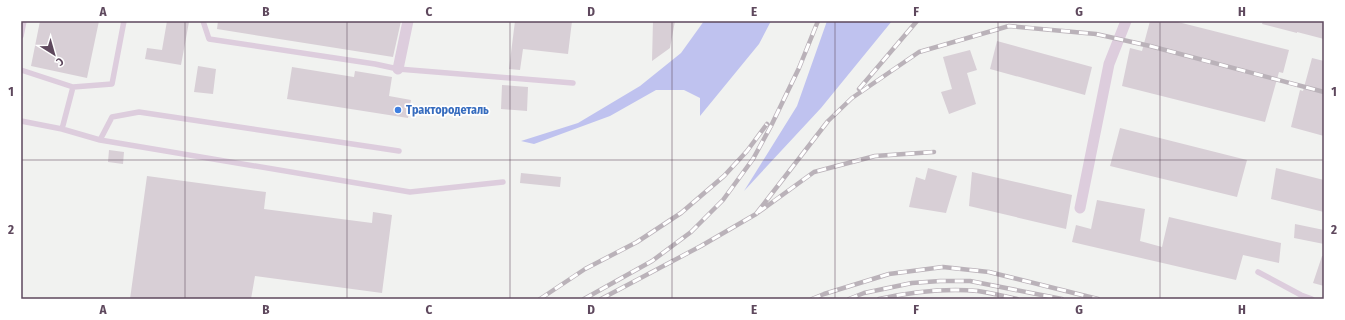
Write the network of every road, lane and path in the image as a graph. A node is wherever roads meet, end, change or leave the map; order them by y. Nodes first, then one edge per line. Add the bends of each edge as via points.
1 (24, 21) edge
2 (124, 21) edge
3 (203, 21) edge
4 (408, 21) edge
5 (1126, 21) edge
6 (21, 36) edge
7 (21, 70) edge
8 (398, 70) junction
9 (573, 83) dead end
10 (73, 87) junction
11 (21, 121) edge
12 (62, 129) junction
13 (100, 140) junction
14 (399, 150) dead end
15 (503, 182) dead end
16 (1080, 208) dead end
17 (1258, 272) dead end
18 (1312, 299) edge

1 - 6 lane
2 - 10 lane via 112,84
3 - 8 lane via 209,39 375,64
4 - 8 street
5 - 16 street via 1109,64
7 - 10 lane
8 - 9 lane
10 - 12 lane
11 - 12 lane
12 - 13 lane
13 - 14 lane via 112,117 139,112
13 - 15 lane via 410,192
17 - 18 lane

